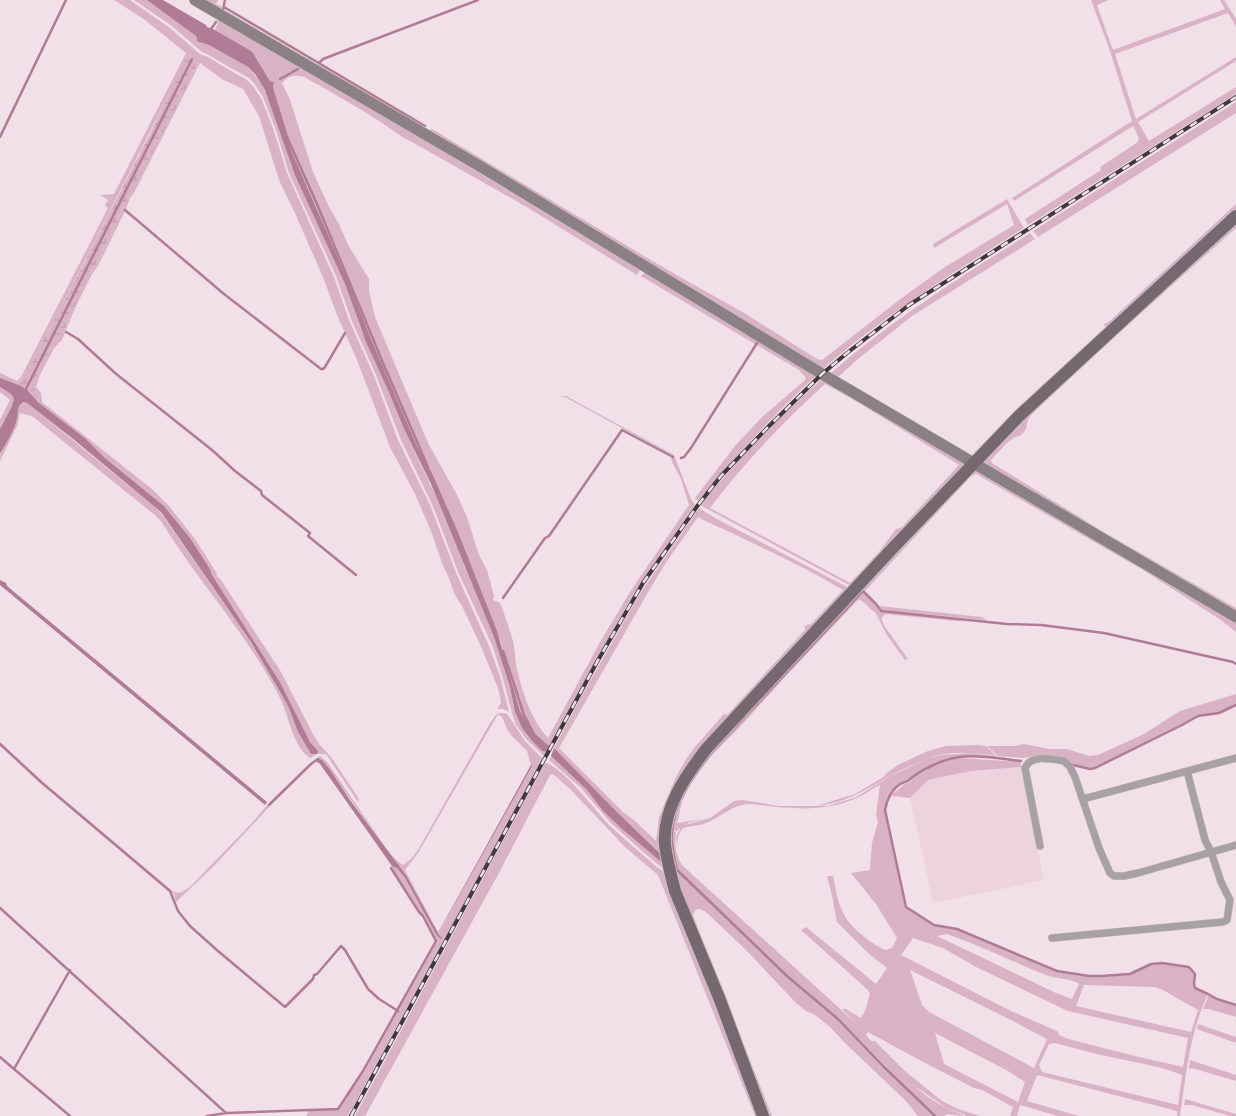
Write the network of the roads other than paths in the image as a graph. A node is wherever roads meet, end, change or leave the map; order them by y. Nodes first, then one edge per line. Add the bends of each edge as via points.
1 (195, 0) edge
2 (1236, 216) edge
3 (975, 464) junction
4 (1236, 617) edge
5 (1236, 758) edge
6 (1187, 771) junction
7 (1082, 799) junction
8 (1236, 845) edge
9 (1040, 846) dead end
10 (1211, 852) junction
11 (1052, 938) dead end
12 (763, 1116) edge

1 - 3 main road via 490,172
2 - 3 main road via 1045,391
3 - 4 main road
3 - 12 main road via 891,550 707,748 688,773 668,816 665,844 675,890 720,1000
5 - 6 street
6 - 7 street
6 - 10 street via 1205,840
7 - 9 street via 1075,777 1064,761 1042,759 1027,763 1027,787
7 - 10 street via 1099,848 1110,873 1114,876 1124,876
8 - 10 street
10 - 11 street via 1230,900 1227,920

